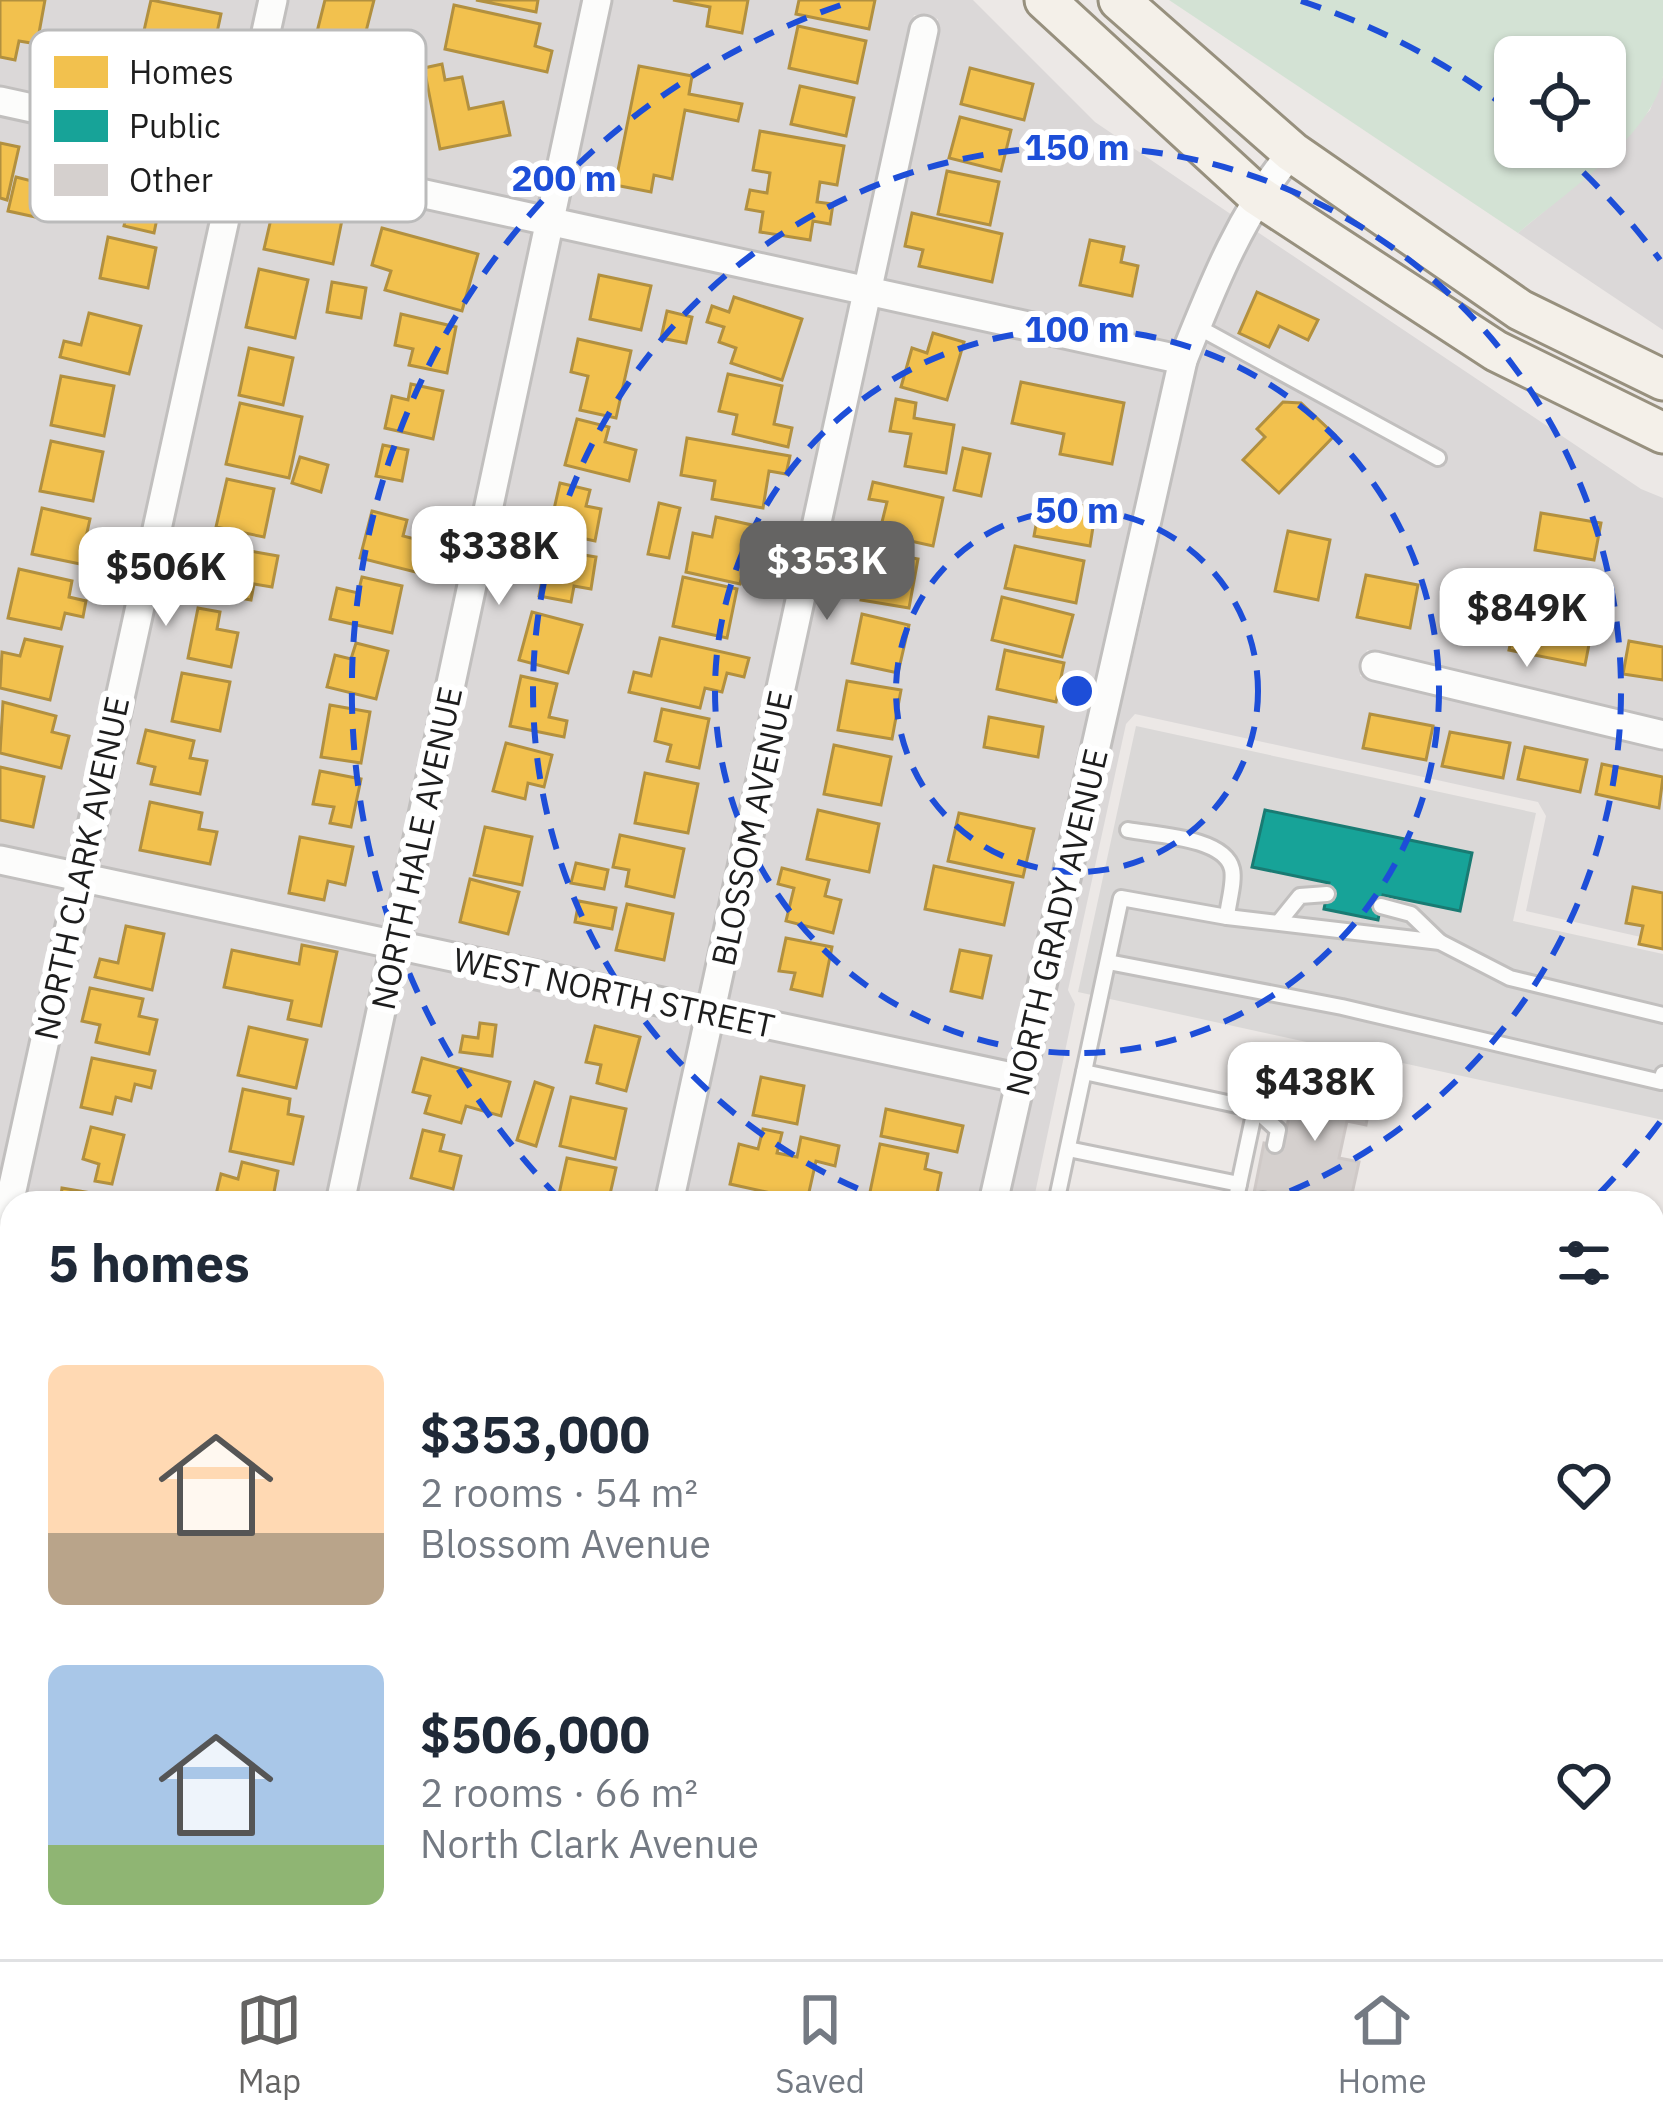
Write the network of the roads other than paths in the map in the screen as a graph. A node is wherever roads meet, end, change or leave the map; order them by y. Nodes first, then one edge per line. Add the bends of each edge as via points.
1 (273, 0) edge
2 (597, 0) edge
3 (1045, 0) edge
4 (1118, 0) edge
5 (266, 30) edge
6 (924, 30) dead end
7 (0, 100) edge
8 (30, 107) edge
9 (1292, 152) junction
10 (426, 193) edge
11 (1257, 195) junction
12 (550, 220) junction
13 (223, 222) edge
14 (868, 290) junction
15 (1196, 326) junction
16 (1183, 360) junction
17 (1663, 380) edge
18 (1606, 405) junction
19 (1663, 418) edge
20 (1663, 433) edge
21 (1438, 458) dead end
22 (1376, 667) dead end
23 (1663, 735) edge
24 (1128, 830) dead end
25 (0, 860) edge
26 (79, 877) junction
27 (1327, 894) dead end
28 (1381, 906) dead end
29 (1227, 917) junction
30 (1279, 922) junction
31 (1440, 942) junction
32 (395, 945) junction
33 (1108, 962) junction
34 (711, 1012) junction
35 (1663, 1015) edge
36 (1084, 1072) junction
37 (1663, 1074) edge
38 (1018, 1078) junction
39 (1255, 1109) junction
40 (1275, 1145) dead end
41 (1068, 1149) junction
42 (1239, 1184) junction
43 (12, 1191) edge
44 (343, 1191) edge
45 (673, 1191) edge
46 (995, 1191) edge
47 (1059, 1191) edge
48 (1238, 1191) edge

1 - 5 street, NORTH CLARK AVENUE
2 - 12 street, NORTH HALE AVENUE
3 - 11 main road
4 - 9 main road
6 - 14 street, BLOSSOM AVENUE
7 - 8 street
9 - 11 street, NORTH GRADY AVENUE
9 - 17 main road via 1520,310
10 - 12 street
11 - 15 street, NORTH GRADY AVENUE
11 - 18 main road via 1496,351
12 - 14 street
12 - 32 street, NORTH HALE AVENUE
13 - 26 street, NORTH CLARK AVENUE
14 - 16 street
14 - 34 street, BLOSSOM AVENUE
15 - 16 street, NORTH GRADY AVENUE
15 - 21 lane
16 - 38 street, NORTH GRADY AVENUE
18 - 19 main road
18 - 20 main road
22 - 23 street
24 - 29 lane via 1226,857 1233,870
25 - 26 street, WEST NORTH STREET
26 - 32 street, WEST NORTH STREET
26 - 43 street, NORTH CLARK AVENUE
27 - 30 lane via 1300,896
28 - 31 lane via 1411,914
29 - 30 lane
29 - 33 lane via 1121,898
30 - 31 lane
31 - 35 lane via 1510,978
32 - 34 street, WEST NORTH STREET
32 - 44 street, NORTH HALE AVENUE
33 - 36 lane
33 - 37 lane via 1661,1082
34 - 38 street, WEST NORTH STREET
34 - 45 street, BLOSSOM AVENUE
36 - 39 lane
36 - 41 lane
38 - 46 street, NORTH GRADY AVENUE
39 - 40 lane via 1278,1130
39 - 42 lane
41 - 42 lane
41 - 47 lane
42 - 48 lane

